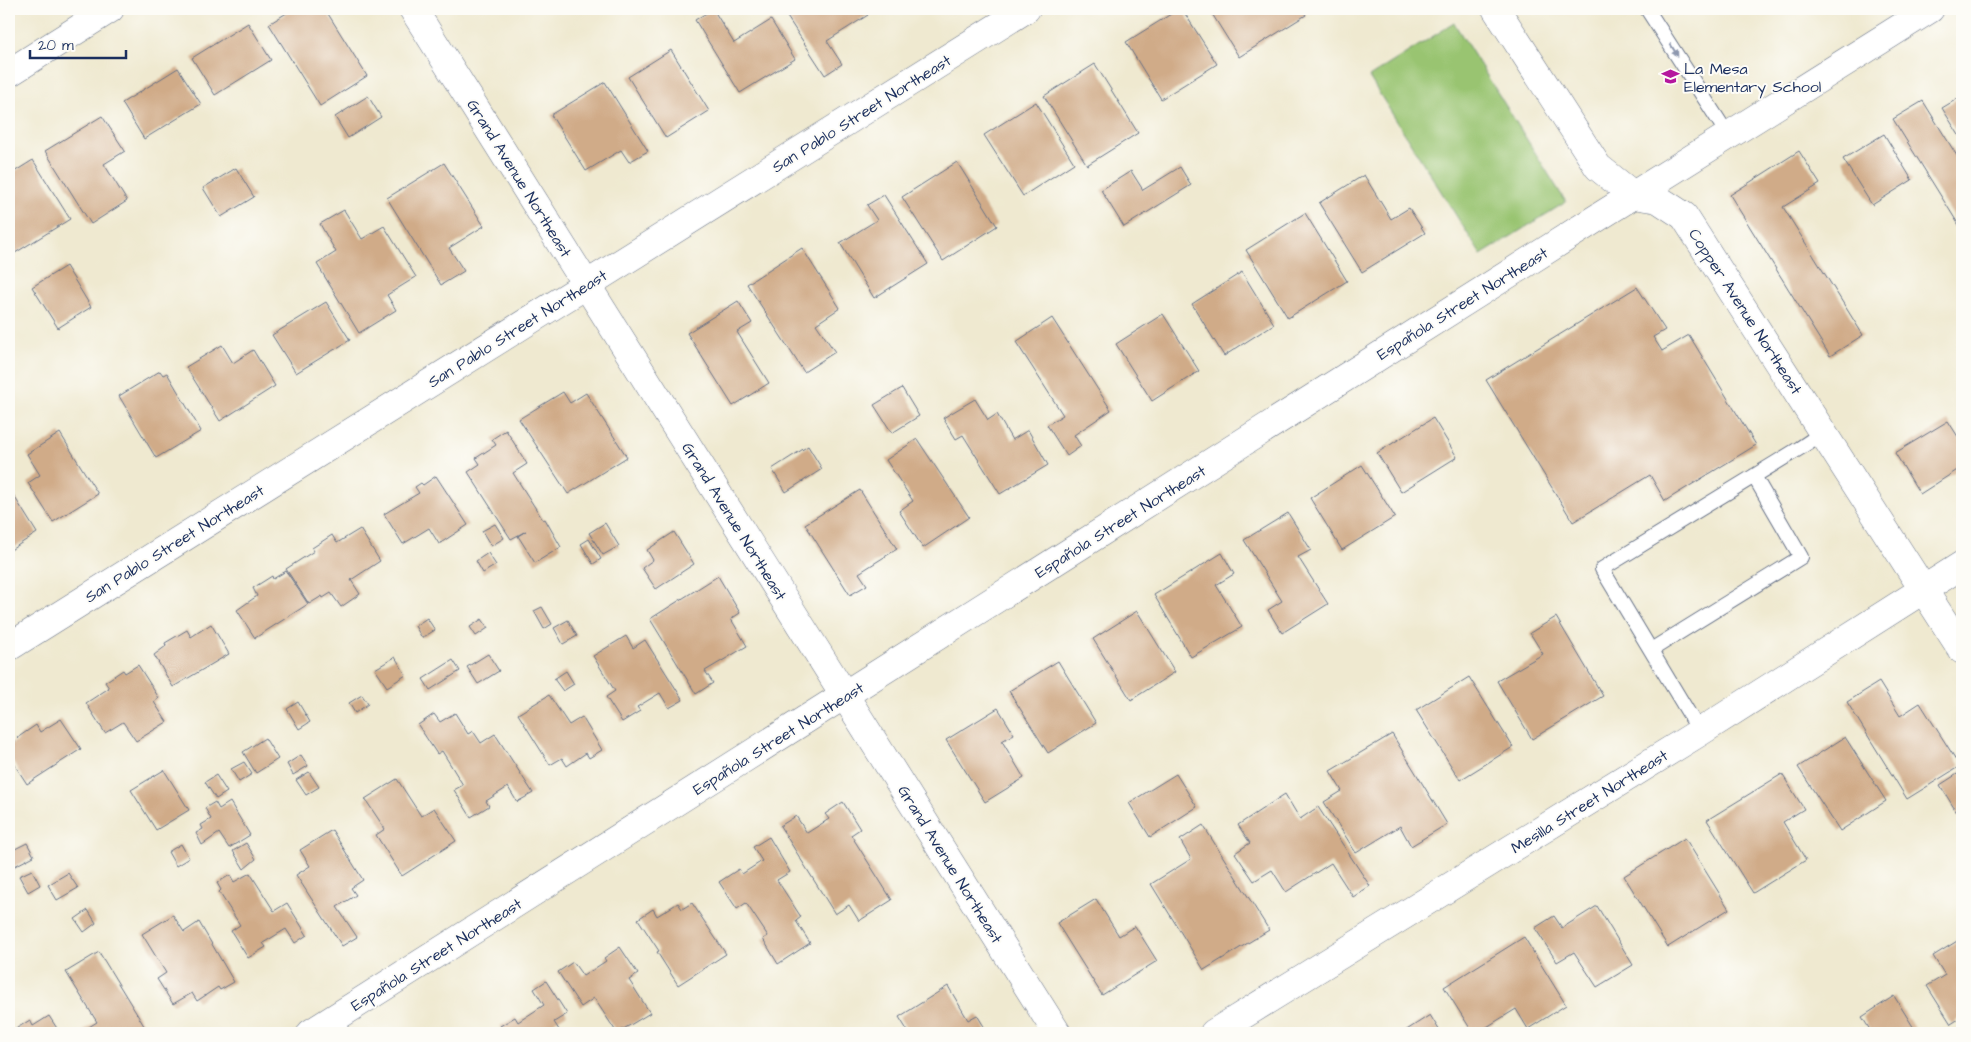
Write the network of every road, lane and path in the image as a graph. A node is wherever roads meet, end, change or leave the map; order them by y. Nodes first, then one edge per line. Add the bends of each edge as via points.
1 (413, 9) edge
2 (1026, 9) edge
3 (1496, 9) edge
4 (1648, 9) edge
5 (1930, 9) edge
6 (97, 12) edge
7 (9, 73) edge
8 (1728, 135) junction
9 (1633, 195) junction
10 (587, 284) junction
11 (1824, 432) junction
12 (1754, 476) junction
13 (1962, 566) edge
14 (1924, 589) junction
15 (9, 647) edge
16 (1651, 650) junction
17 (1962, 650) edge
18 (845, 696) junction
19 (1700, 732) junction
20 (311, 1033) edge
21 (1057, 1033) edge
22 (1214, 1033) edge

1 - 10 street, Grand Avenue Northeast
2 - 10 street, San Pablo Street Northeast
3 - 9 street, Copper Avenue Northeast via 1598,167
4 -> 8 lane
5 - 8 street, Española Street Northeast
6 - 7 street
8 - 9 street, Española Street Northeast
9 - 11 street, Copper Avenue Northeast via 1658,199 1684,216
9 - 18 street, Española Street Northeast
10 - 15 street, San Pablo Street Northeast
10 - 18 street, Grand Avenue Northeast
11 - 12 lane
11 - 14 street, Copper Avenue Northeast
12 - 16 lane via 1801,557
12 - 16 lane via 1602,569
13 - 14 street, Mesilla Street Northeast
14 - 17 street, Copper Avenue Northeast
14 - 19 street, Mesilla Street Northeast
16 - 19 lane
18 - 20 street, Española Street Northeast
18 - 21 street, Grand Avenue Northeast
19 - 22 street, Mesilla Street Northeast

